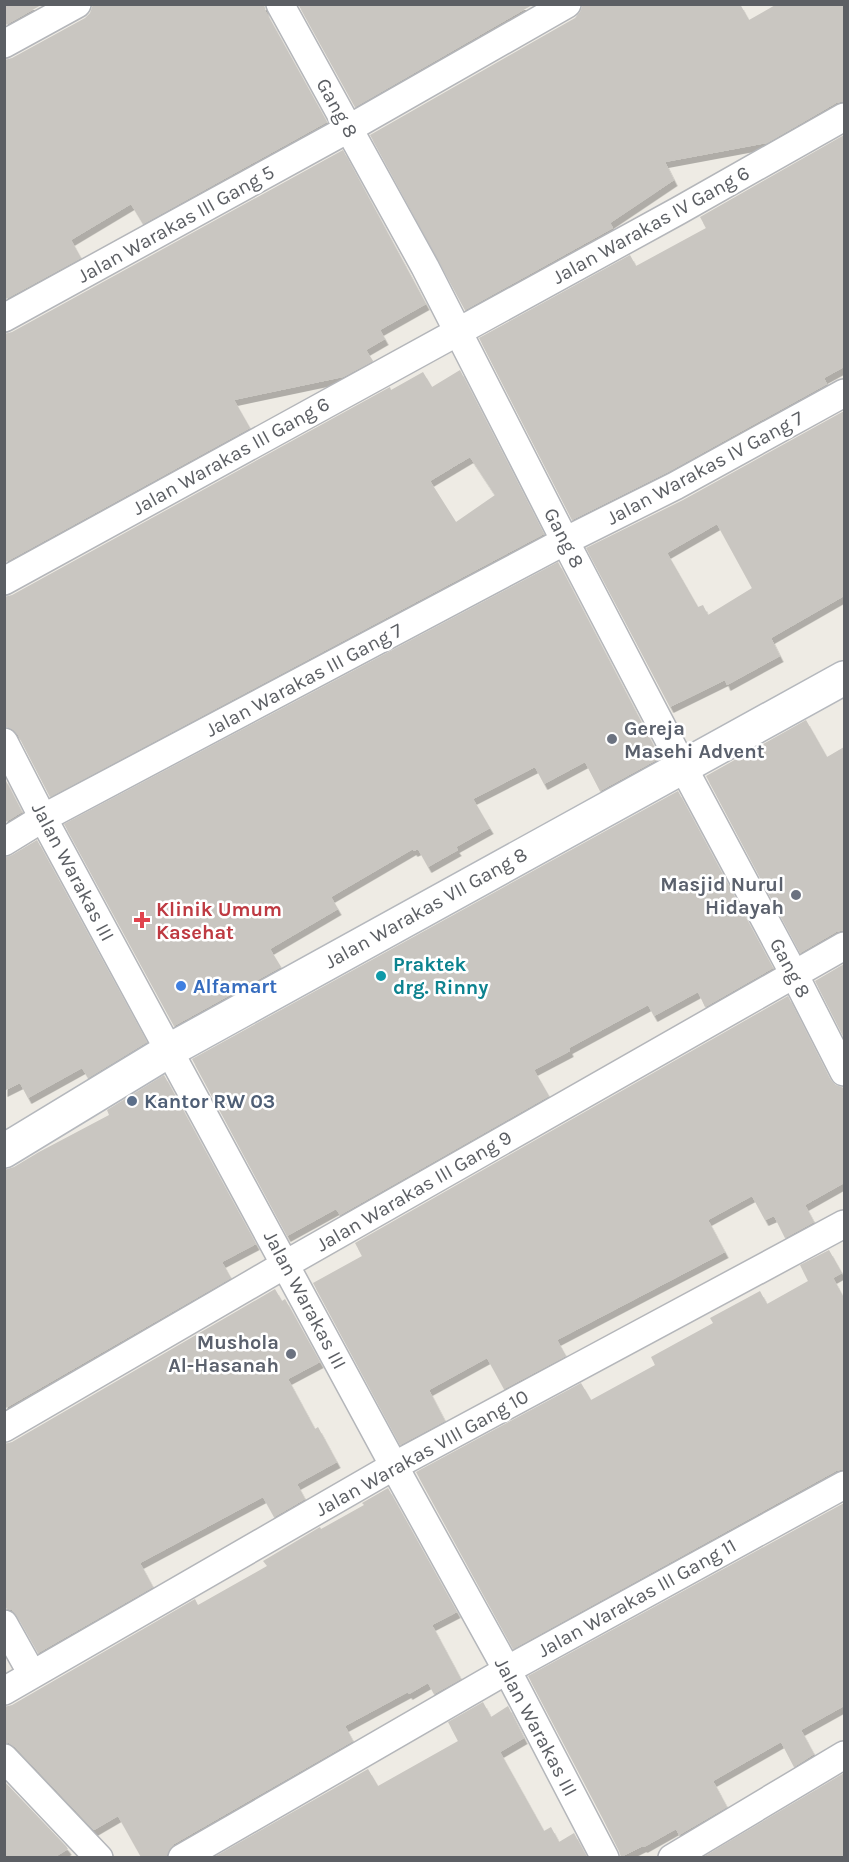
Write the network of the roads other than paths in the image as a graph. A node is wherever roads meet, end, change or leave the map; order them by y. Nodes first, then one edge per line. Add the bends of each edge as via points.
1 (77, 4) edge
2 (280, 4) edge
3 (567, 4) edge
4 (4, 44) edge
5 (844, 117) edge
6 (348, 129) junction
7 (4, 318) edge
8 (458, 331) junction
9 (844, 393) edge
10 (565, 541) junction
11 (4, 581) edge
12 (844, 678) edge
13 (4, 742) edge
14 (683, 767) junction
15 (43, 818) junction
16 (4, 842) edge
17 (844, 946) edge
18 (794, 974) junction
19 (170, 1050) junction
20 (844, 1072) edge
21 (4, 1151) edge
22 (844, 1224) edge
23 (286, 1264) junction
24 (4, 1428) edge
25 (394, 1466) junction
26 (844, 1485) edge
27 (4, 1624) edge
28 (507, 1670) junction
29 (32, 1674) junction
30 (4, 1691) edge
31 (844, 1755) edge
32 (4, 1758) edge
33 (99, 1857) edge
34 (182, 1857) edge
35 (605, 1857) edge
36 (672, 1857) edge

1 - 4 street
2 - 6 street, Gang 8
3 - 6 street, Jalan Warakas III Gang 5
5 - 8 street, Jalan Warakas IV Gang 6
6 - 7 street, Jalan Warakas III Gang 5
6 - 8 street, Gang 8
8 - 10 street, Gang 8
8 - 11 street, Jalan Warakas III Gang 6
9 - 10 street, Jalan Warakas IV Gang 7
10 - 14 street, Gang 8
10 - 15 street, Jalan Warakas III Gang 7
12 - 14 street, Jalan Warakas VII Gang 8
13 - 15 street, Jalan Warakas III
14 - 18 street, Gang 8
14 - 19 street, Jalan Warakas VII Gang 8
15 - 16 street, Jalan Warakas III Gang 7
15 - 19 street, Jalan Warakas III
17 - 18 street, Jalan Warakas III Gang 9
18 - 20 street, Gang 8
18 - 23 street, Jalan Warakas III Gang 9
19 - 21 street, Jalan Warakas VII Gang 8
19 - 23 street, Jalan Warakas III
22 - 25 street, Jalan Warakas VIII Gang 10
23 - 24 street, Jalan Warakas III Gang 9
23 - 25 street, Jalan Warakas III
25 - 28 street, Jalan Warakas III
25 - 29 street, Jalan Warakas VIII Gang 10
26 - 28 street, Jalan Warakas III Gang 11
27 - 29 street
28 - 34 street, Jalan Warakas III Gang 11
28 - 35 street, Jalan Warakas III
29 - 30 street, Jalan Warakas VIII Gang 10
31 - 36 street
32 - 33 street

